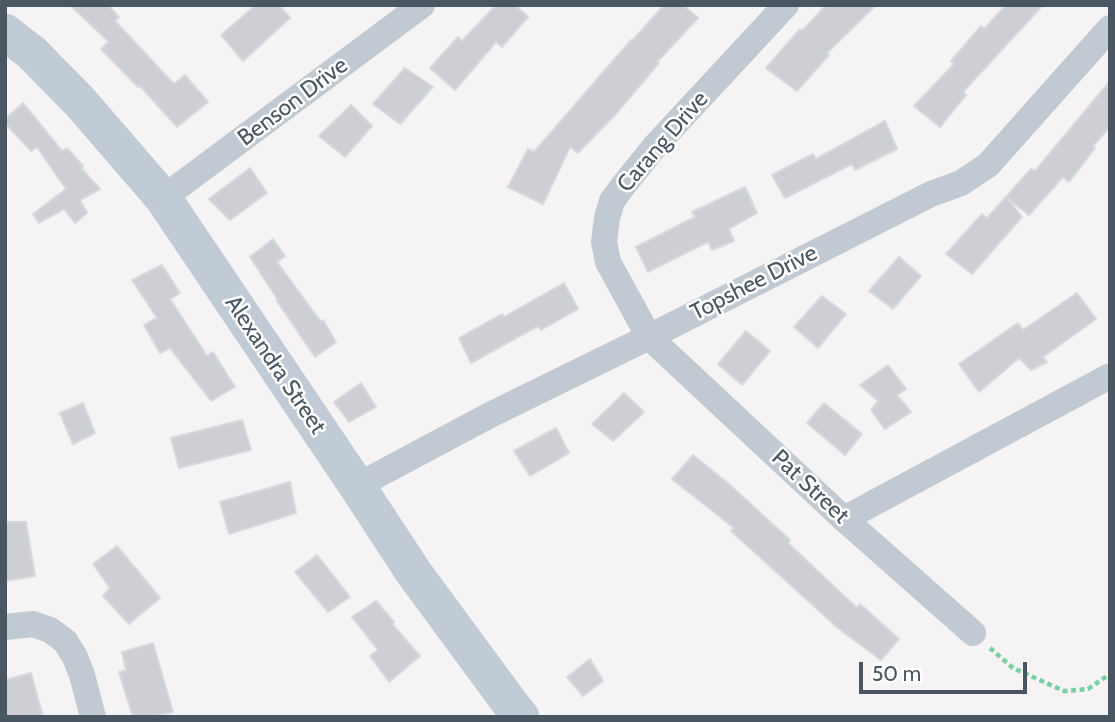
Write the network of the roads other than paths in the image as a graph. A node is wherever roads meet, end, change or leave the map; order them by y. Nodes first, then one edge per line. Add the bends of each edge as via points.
1 (422, 5) edge
2 (786, 5) edge
3 (1110, 29) edge
4 (5, 32) edge
5 (163, 198) junction
6 (649, 337) junction
7 (1110, 376) edge
8 (357, 486) junction
9 (844, 519) junction
10 (5, 627) edge
11 (974, 633) road end
12 (93, 717) edge
13 (521, 717) edge

1 - 5 street, Benson Drive
2 - 6 street, Carang Drive via 656,145 609,209 604,242 608,262
3 - 6 street, Topshee Drive via 988,166
4 - 5 main road, Alexandra Street via 81,103
5 - 8 main road, Alexandra Street
6 - 8 street, Topshee Drive
6 - 9 street, Pat Street
7 - 9 street
8 - 13 main road, Alexandra Street via 414,573
9 - 11 street, Pat Street
10 - 12 street via 33,624 65,641 82,675

